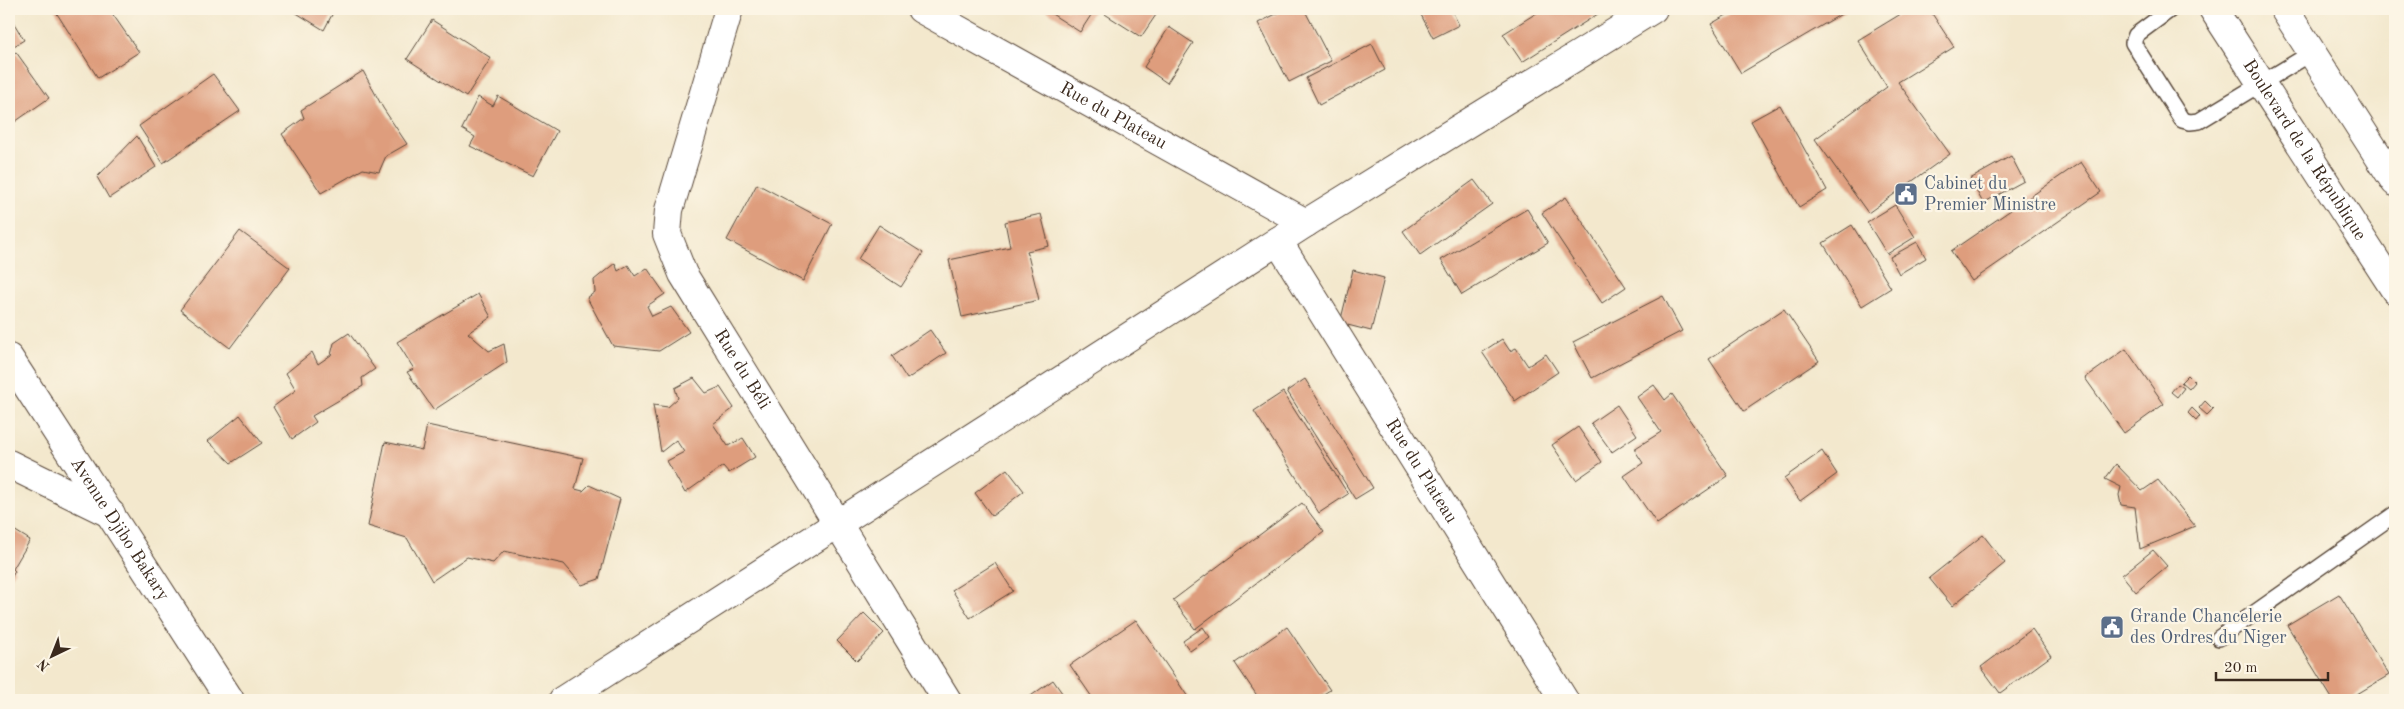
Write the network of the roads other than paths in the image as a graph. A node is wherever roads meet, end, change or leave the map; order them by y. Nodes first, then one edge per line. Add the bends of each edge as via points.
1 (729, 9) edge
2 (921, 9) edge
3 (1652, 9) edge
4 (2171, 9) edge
5 (2213, 9) edge
6 (2284, 9) edge
7 (2313, 52) junction
8 (2263, 83) junction
9 (2395, 182) edge
10 (1306, 223) junction
11 (1278, 241) junction
12 (2395, 290) edge
13 (9, 358) edge
14 (9, 464) edge
15 (110, 514) junction
16 (2395, 514) edge
17 (838, 524) junction
18 (2219, 638) dead end
19 (230, 700) edge
20 (563, 700) edge
21 (948, 700) edge
22 (1564, 700) edge

1 - 17 street, Rue du Béli via 669,210 667,234 683,274
2 - 10 street, Rue du Plateau
3 - 10 street
4 - 8 lane via 2136,35 2133,43 2182,120 2200,121
5 - 8 street, Boulevard de la République
6 - 7 street
7 - 8 lane
7 - 9 street
8 - 12 street, Boulevard de la République
10 - 11 street
11 - 17 street
11 - 22 street, Rue du Plateau
13 - 15 street, Avenue Djibo Bakary
14 - 15 street
15 - 19 street, Avenue Djibo Bakary
16 - 18 lane
17 - 20 street
17 - 21 street, Rue du Béli

